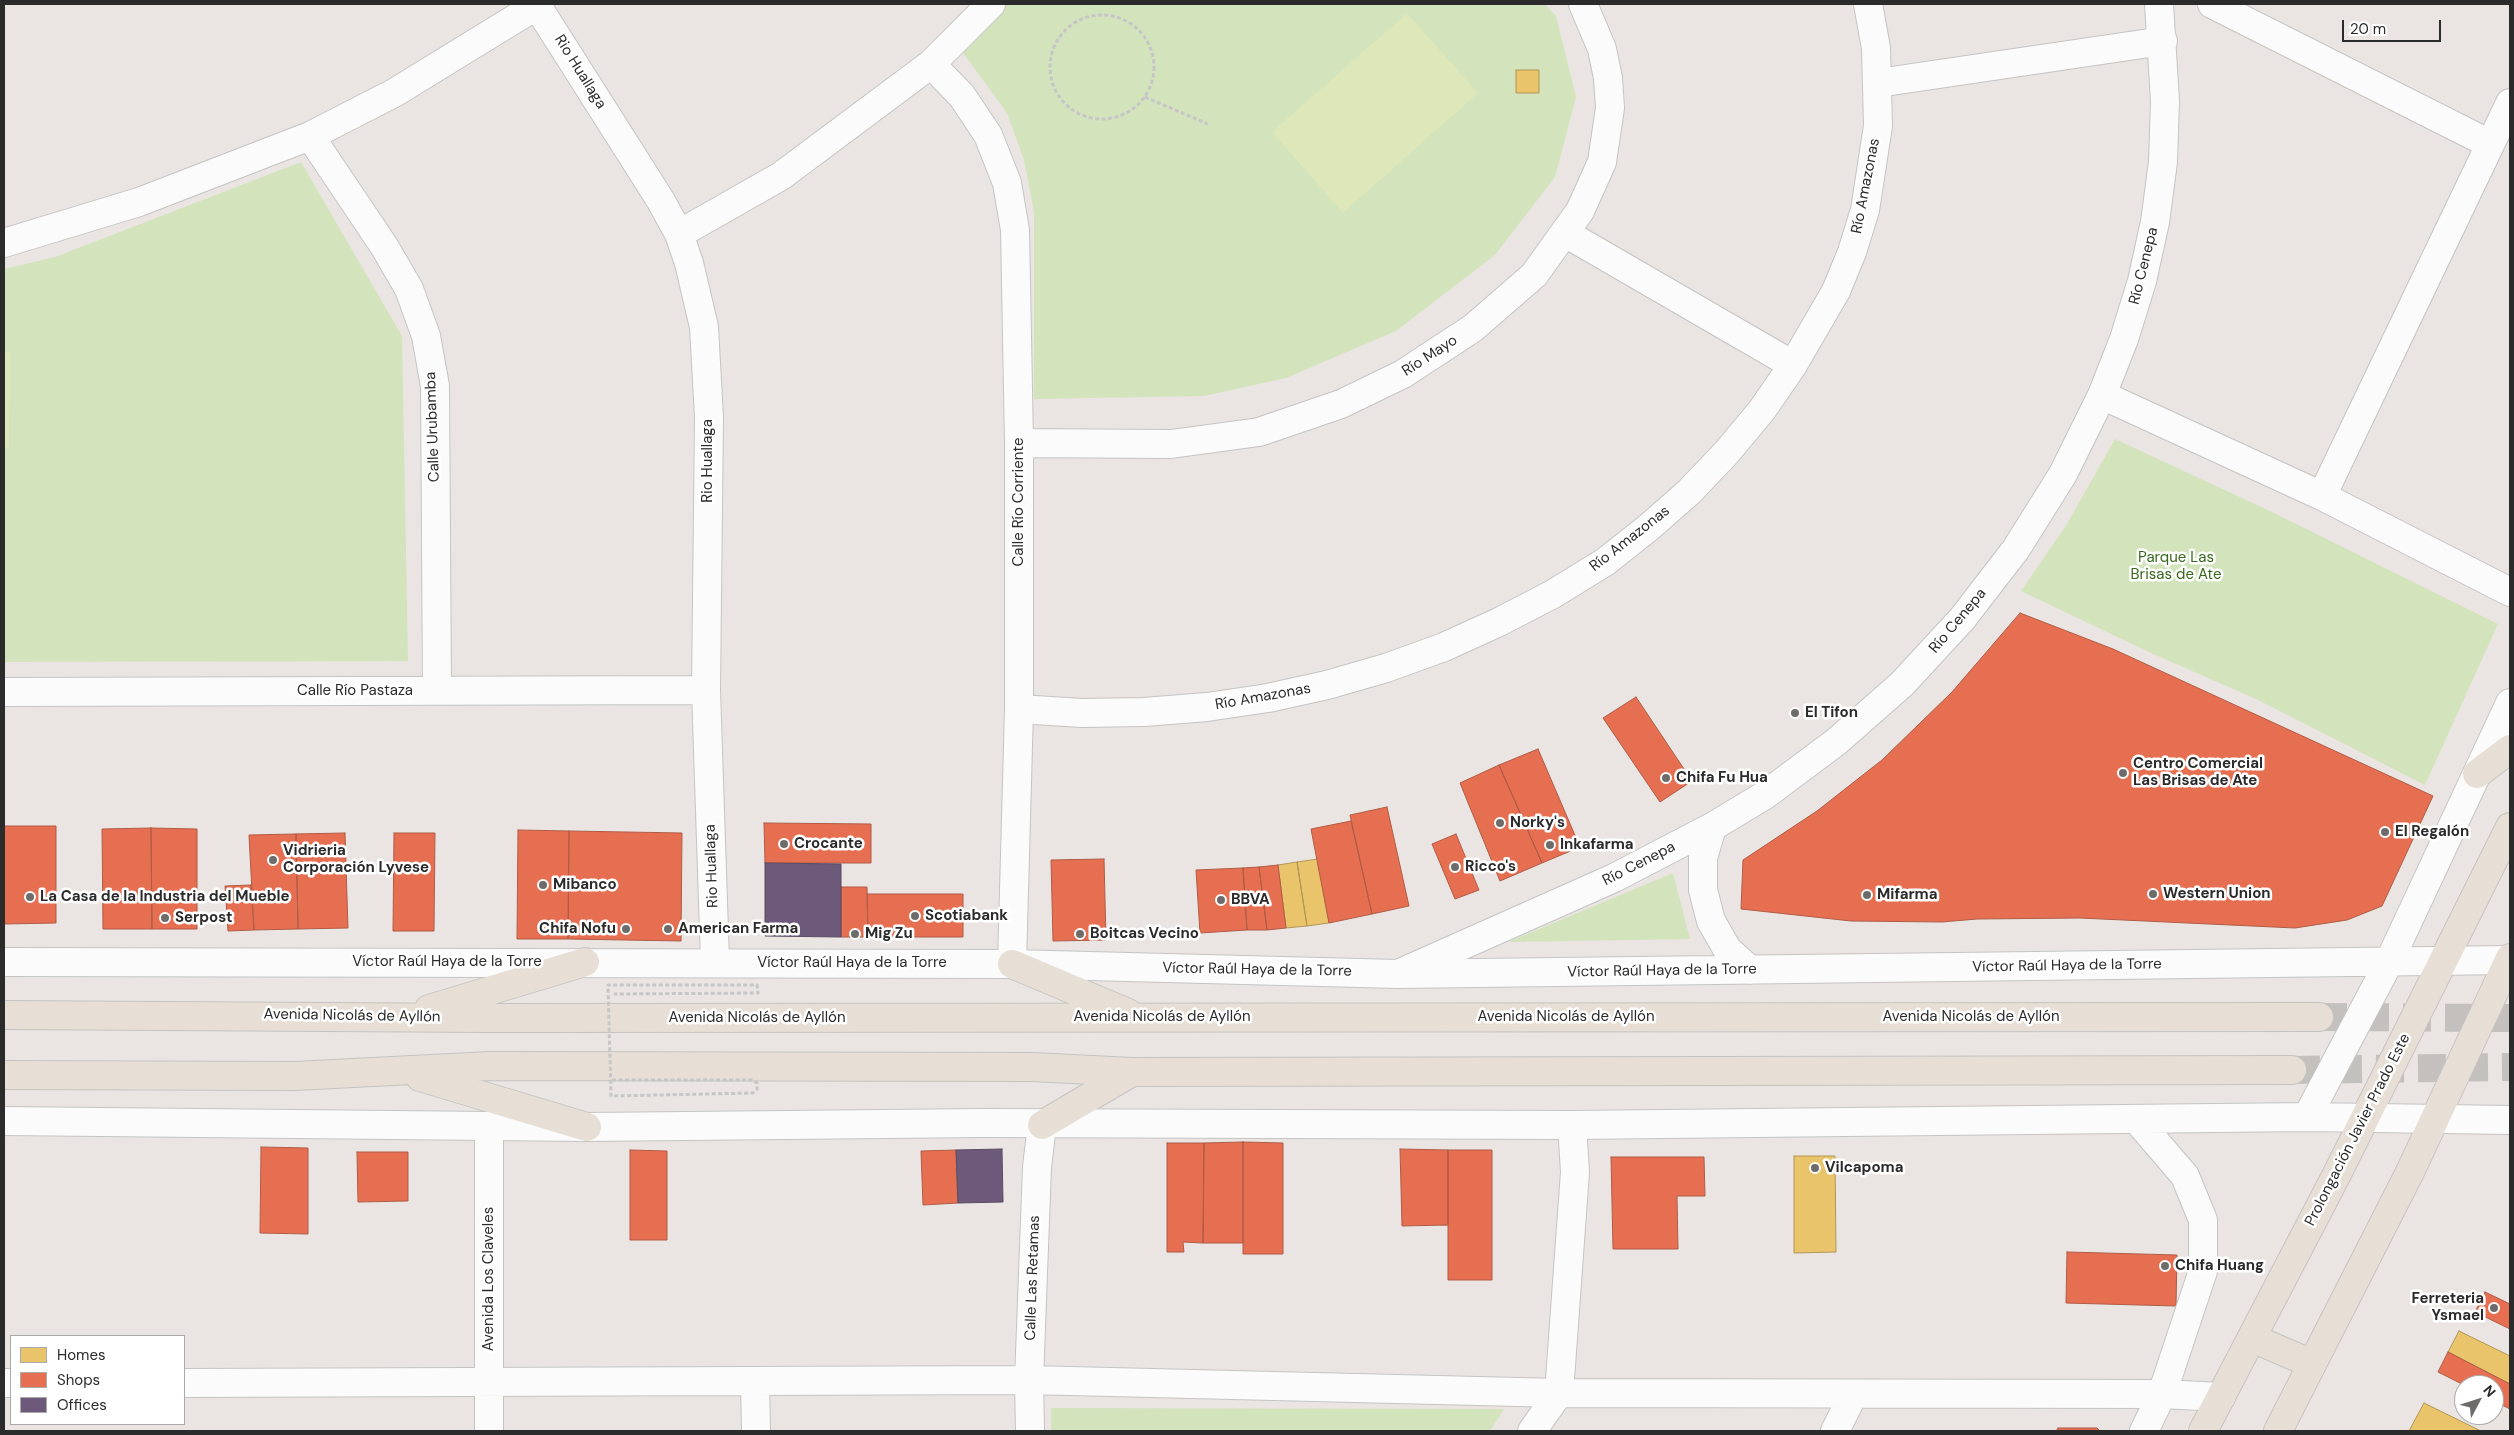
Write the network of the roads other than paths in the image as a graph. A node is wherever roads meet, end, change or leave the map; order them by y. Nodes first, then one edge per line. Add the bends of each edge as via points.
1 (538, 4) edge
2 (991, 4) edge
3 (1583, 4) edge
4 (1868, 4) edge
5 (2159, 4) edge
6 (2212, 4) edge
7 (2163, 41) junction
8 (931, 64) junction
9 (1878, 83) junction
10 (2510, 103) edge
11 (310, 136) junction
12 (2490, 144) junction
13 (1565, 233) junction
14 (679, 234) junction
15 (4, 243) edge
16 (1793, 365) junction
17 (2102, 395) junction
18 (1019, 443) junction
19 (2322, 496) junction
20 (2510, 592) edge
21 (706, 690) junction
22 (437, 691) junction
23 (4, 692) edge
24 (2510, 703) edge
25 (1019, 709) junction
26 (2510, 749) edge
27 (2477, 774) junction
28 (1712, 827) junction
29 (2510, 827) edge
30 (2510, 959) edge
31 (2444, 961) junction
32 (4, 962) edge
33 (585, 962) junction
34 (715, 962) junction
35 (2389, 962) junction
36 (1012, 964) junction
37 (1750, 970) junction
38 (1398, 974) junction
39 (4, 1015) edge
40 (404, 1016) junction
41 (2319, 1017) tunnel mouth
42 (1138, 1018) junction
43 (2292, 1070) tunnel mouth
44 (402, 1071) junction
45 (1132, 1072) junction
46 (4, 1075) edge
47 (2307, 1117) junction
48 (2365, 1118) junction
49 (4, 1120) edge
50 (2137, 1120) junction
51 (2435, 1120) junction
52 (2510, 1120) edge
53 (1042, 1124) junction
54 (1572, 1125) junction
55 (489, 1126) junction
56 (587, 1127) junction
57 (2252, 1338) junction
58 (2310, 1363) junction
59 (489, 1380) junction
60 (1029, 1380) junction
61 (755, 1381) junction
62 (185, 1383) edge
63 (1559, 1393) junction
64 (2162, 1394) junction
65 (1853, 1395) junction
66 (2221, 1397) junction
67 (489, 1431) edge
68 (756, 1431) edge
69 (1030, 1431) edge
70 (1532, 1431) edge
71 (1835, 1431) edge
72 (2144, 1431) edge
73 (2203, 1431) edge
74 (2278, 1431) edge

1 - 11 street via 394,93
1 - 14 street, Rio Huallaga via 662,200
2 - 8 street
3 - 13 street, Río Mayo via 1602,49 1610,108 1602,162 1580,211
4 - 9 street, Río Amazonas
5 - 7 street, Río Cenepa
6 - 12 street
7 - 9 street
7 - 17 street, Río Cenepa via 2163,162 2155,222 2142,281
8 - 14 street via 781,176
8 - 18 street, Calle Río Corriente via 962,96 988,135 1007,183 1015,230
9 - 16 street, Río Amazonas via 1878,126 1873,168 1860,227 1836,291
10 - 12 street
11 - 15 street via 139,202
11 - 22 street, Calle Urubamba via 409,289 426,336 435,386
12 - 19 street
13 - 16 street
13 - 18 street, Río Mayo via 1534,275 1473,328 1403,374 1341,404 1259,432 1171,444
14 - 21 street, Rio Huallaga via 692,272 704,327 709,417
16 - 25 street, Río Amazonas via 1727,452 1648,528 1605,562 1553,594 1459,640 1386,668 1268,698 1144,712
17 - 19 street
17 - 28 street, Río Cenepa via 2063,474 2016,549 1962,619 1902,684 1836,742 1765,794
18 - 25 street, Calle Río Corriente
19 - 20 street
21 - 22 street, Calle Río Pastaza
21 - 34 street, Rio Huallaga
22 - 23 street, Calle Río Pastaza
24 - 27 street
25 - 36 street, Calle Río Corriente
26 - 27 main road
27 - 35 street
28 - 37 street via 1703,858 1703,882 1711,921 1727,949
28 - 38 street, Río Cenepa via 1614,878
29 - 31 main road, Prolongación Javier Prado Este
30 - 31 street, Víctor Raúl Haya de la Torre
30 - 51 main road
31 - 35 street, Víctor Raúl Haya de la Torre
31 - 48 main road, Prolongación Javier Prado Este
32 - 33 street, Víctor Raúl Haya de la Torre
33 - 34 street, Víctor Raúl Haya de la Torre
33 - 40 main road
34 - 36 street, Víctor Raúl Haya de la Torre
35 - 37 street, Víctor Raúl Haya de la Torre
35 - 47 street
36 - 38 street, Víctor Raúl Haya de la Torre
36 - 42 main road
37 - 38 street, Víctor Raúl Haya de la Torre
39 - 40 main road, Avenida Nicolás de Ayllón
40 - 42 main road, Avenida Nicolás de Ayllón
41 - 42 main road, Avenida Nicolás de Ayllón
43 - 45 main road
44 - 45 main road via 490,1066 1032,1067
44 - 46 main road via 296,1076
44 - 56 main road
45 - 53 main road
47 - 48 street
47 - 50 street
48 - 51 street
48 - 57 main road, Prolongación Javier Prado Este
49 - 55 street
50 - 54 street
50 - 64 street via 2185,1176 2203,1220 2203,1270
51 - 52 street
51 - 58 main road
53 - 54 street
53 - 56 street
53 - 60 street, Calle Las Retamas via 1037,1167
54 - 63 street via 1575,1172
55 - 56 street
55 - 59 street, Avenida Los Claveles
57 - 58 main road
57 - 66 main road, Prolongación Javier Prado Este
58 - 74 main road
59 - 61 street
59 - 62 street
59 - 67 street, Avenida Los Claveles
60 - 61 street
60 - 63 street
60 - 69 street, Calle Las Retamas
61 - 68 street
63 - 65 street
63 - 70 street
64 - 65 street
64 - 66 street
64 - 72 street
65 - 71 street
66 - 73 main road, Prolongación Javier Prado Este

